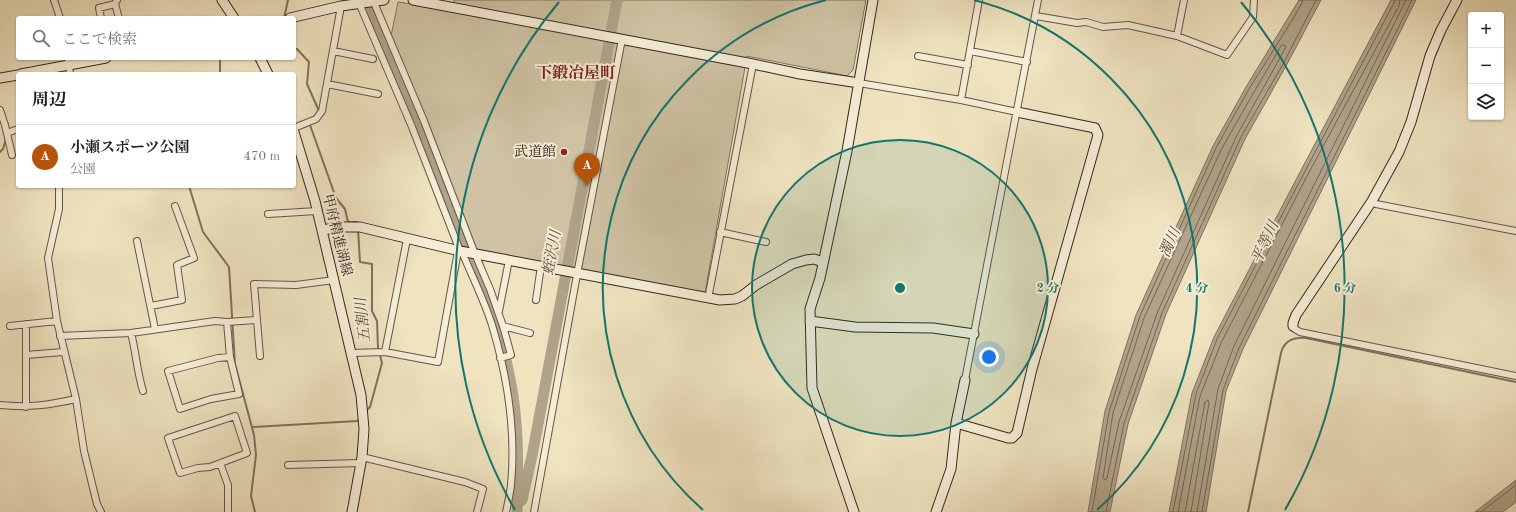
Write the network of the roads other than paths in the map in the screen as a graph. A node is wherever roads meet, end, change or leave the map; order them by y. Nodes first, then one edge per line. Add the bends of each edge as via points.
1 (54, 0) edge
2 (222, 0) edge
3 (384, 0) edge
4 (413, 0) edge
5 (873, 0) edge
6 (980, 0) edge
7 (1038, 0) edge
8 (1184, 0) edge
9 (1254, 0) edge
10 (1457, 0) edge
11 (366, 1) edge
12 (116, 2) edge
13 (452, 3) edge
14 (341, 6) junction
15 (59, 16) edge
16 (101, 16) edge
17 (119, 16) edge
18 (233, 16) edge
19 (1036, 16) junction
20 (296, 17) edge
21 (1177, 36) junction
22 (619, 38) junction
23 (333, 51) junction
24 (970, 51) junction
25 (918, 56) dead end
26 (373, 59) dead end
27 (81, 60) edge
28 (261, 60) edge
29 (69, 61) edge
30 (1027, 62) junction
31 (753, 64) junction
32 (968, 65) junction
33 (27, 72) edge
34 (70, 72) edge
35 (267, 72) edge
36 (16, 75) edge
37 (0, 78) edge
38 (859, 83) junction
39 (327, 84) junction
40 (378, 94) dead end
41 (961, 100) junction
42 (0, 110) edge
43 (1017, 112) junction
44 (424, 121) junction
45 (296, 127) edge
46 (412, 127) junction
47 (16, 130) edge
48 (7, 133) junction
49 (296, 138) edge
50 (12, 155) dead end
51 (59, 188) edge
52 (1372, 201) junction
53 (175, 206) dead end
54 (317, 211) junction
55 (268, 214) dead end
56 (322, 230) junction
57 (1516, 231) edge
58 (720, 232) junction
59 (407, 239) junction
60 (137, 241) dead end
61 (766, 242) dead end
62 (461, 251) junction
63 (474, 253) junction
64 (509, 260) junction
65 (823, 262) junction
66 (541, 266) junction
67 (575, 272) junction
68 (334, 280) junction
69 (708, 299) junction
70 (536, 300) dead end
71 (151, 306) junction
72 (499, 312) junction
73 (257, 320) junction
74 (56, 321) junction
75 (810, 321) junction
76 (227, 322) junction
77 (26, 324) junction
78 (10, 326) dead end
79 (504, 326) junction
80 (1293, 326) joint
81 (155, 329) junction
82 (530, 332) dead end
83 (131, 333) junction
84 (974, 334) junction
85 (60, 336) junction
86 (63, 352) junction
87 (384, 352) junction
88 (351, 353) junction
89 (26, 355) junction
90 (260, 356) dead end
91 (230, 357) junction
92 (501, 358) junction
93 (1516, 376) edge
94 (965, 380) joint
95 (143, 391) dead end
96 (76, 398) junction
97 (0, 405) edge
98 (26, 407) junction
99 (956, 423) junction
100 (362, 460) junction
101 (220, 463) junction
102 (288, 465) dead end
103 (101, 512) edge
104 (228, 512) edge
105 (352, 512) edge
106 (478, 512) edge
107 (506, 512) edge
108 (534, 512) edge
109 (854, 512) edge
110 (936, 512) edge

1 - 15 street
2 - 18 street
3 - 11 street
4 - 13 street
5 - 38 street
6 - 24 street
7 - 19 street
8 - 21 street
9 - 21 street via 1253,17 1227,55
10 - 52 street via 1440,30 1430,56 1399,152
11 - 14 street
11 - 44 street
11 - 46 street
12 - 16 street via 99,8
12 - 17 street
13 - 22 street
14 - 20 street
14 - 23 street
19 - 21 street via 1077,23 1086,22 1103,27 1128,25
19 - 30 street
22 - 31 street
22 - 67 street
23 - 26 street
23 - 39 street
24 - 30 street
24 - 32 street
25 - 32 street
27 - 29 street
28 - 35 street
29 - 33 street
29 - 34 street
30 - 43 street
31 - 38 street
31 - 58 street
32 - 41 street
36 - 37 street
38 - 41 street
38 - 65 street
39 - 40 street
39 - 45 street via 322,111 316,119
41 - 43 street
42 - 48 street
43 - 84 street
43 - 99 street via 1095,128 1098,135 1032,369 1017,433 1008,438
44 - 46 street
44 - 63 street
46 - 62 street
47 - 48 street
48 - 50 street
49 - 54 street, 甲府精進湖線
51 - 74 street via 59,209 48,258
52 - 57 street via 1376,204
52 - 80 street via 1296,315
53 - 71 street via 194,258 177,265 182,300
54 - 55 street
54 - 56 street, 甲府精進湖線
56 - 59 street via 356,227
56 - 68 street, 甲府精進湖線
58 - 61 street
58 - 69 street
59 - 62 street
59 - 87 street
60 - 71 street
62 - 63 street
62 - 87 street via 438,362
62 - 92 street via 483,301
63 - 64 street
63 - 72 street
64 - 66 street
64 - 72 street
65 - 69 street via 814,259 792,264 735,299
65 - 75 street via 811,303
66 - 67 street
66 - 70 street
67 - 69 street
67 - 108 street
68 - 73 street via 296,285 254,284
68 - 88 street, 甲府精進湖線
71 - 81 street
72 - 79 street
73 - 76 street
73 - 90 street
74 - 77 street
74 - 85 street
75 - 84 street via 855,327 934,328
75 - 109 street via 812,388
76 - 81 street via 215,321
76 - 91 street
77 - 78 street
77 - 89 street
79 - 82 street
79 - 92 street via 511,355
80 - 93 street via 1300,332
81 - 83 street
83 - 85 street
83 - 95 street
84 - 94 street
85 - 86 street
86 - 89 street
86 - 96 street
87 - 88 street
88 - 100 street, 甲府精進湖線 via 363,409
89 - 98 street
91 - 91 street via 239,394 210,399 180,409 168,371
92 - 107 street via 511,433 511,486
94 - 99 street
96 - 98 street
96 - 103 street via 84,451
97 - 98 street
99 - 110 street via 951,469
100 - 102 street
100 - 105 street, 甲府精進湖線
100 - 106 street via 466,482 483,489
101 - 101 street via 180,473 168,438 235,416 247,453
101 - 104 street via 228,485

